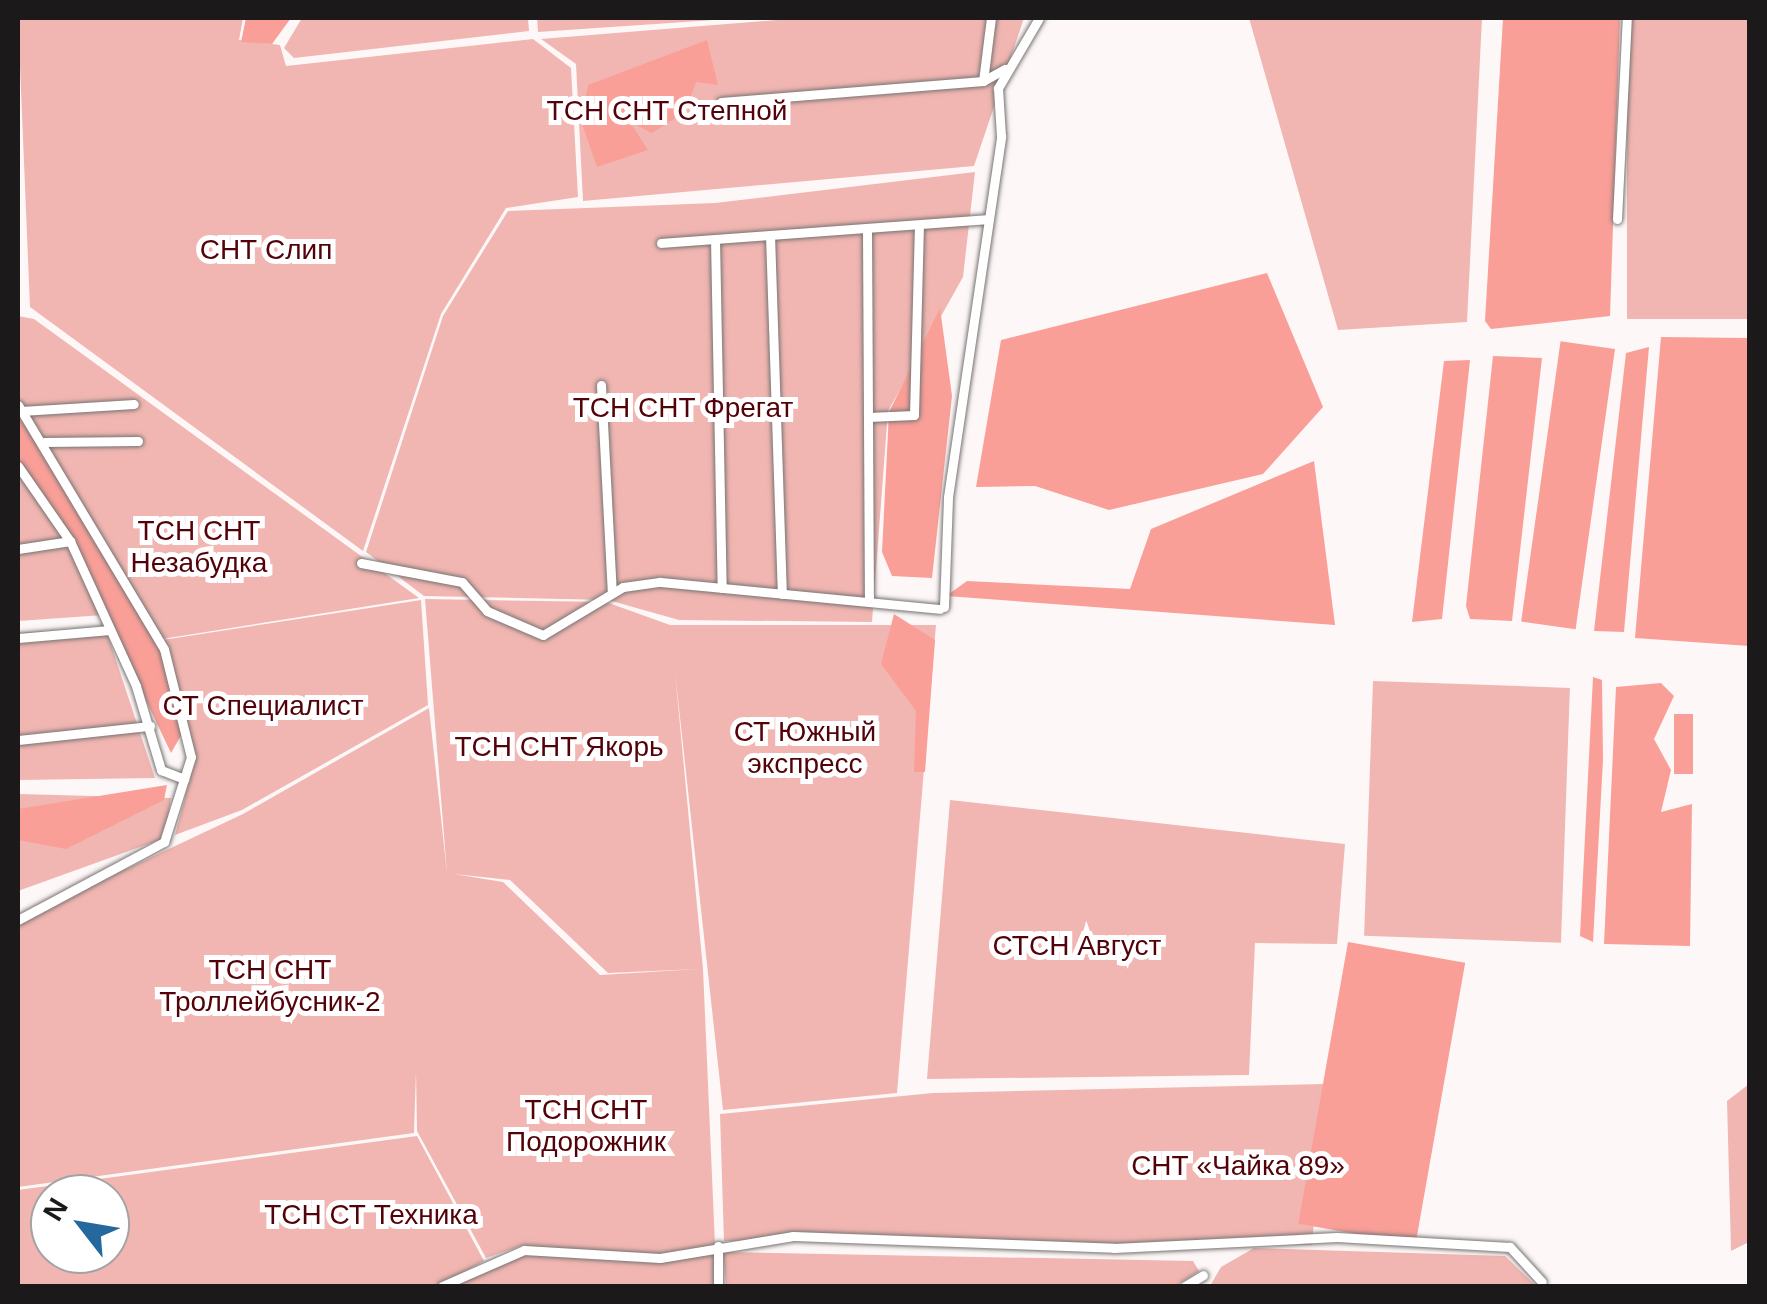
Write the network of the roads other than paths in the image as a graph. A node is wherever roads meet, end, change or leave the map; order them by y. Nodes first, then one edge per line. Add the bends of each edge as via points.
1 (991, 18) edge
2 (1039, 18) edge
3 (1627, 18) edge
4 (1006, 69) junction
5 (983, 81) junction
6 (722, 102) dead end
7 (1617, 218) dead end
8 (988, 220) junction
9 (919, 224) junction
10 (867, 228) junction
11 (770, 235) junction
12 (716, 240) junction
13 (661, 244) dead end
14 (601, 386) dead end
15 (134, 404) dead end
16 (19, 408) edge
17 (868, 417) junction
18 (138, 441) dead end
19 (44, 442) junction
20 (18, 466) edge
21 (21, 476) edge
22 (70, 541) junction
23 (18, 548) edge
24 (361, 563) dead end
25 (722, 588) junction
26 (612, 594) junction
27 (782, 594) junction
28 (869, 602) junction
29 (110, 630) junction
30 (18, 638) edge
31 (150, 726) junction
32 (18, 740) edge
33 (184, 779) junction
34 (18, 920) edge
35 (718, 1246) junction
36 (1204, 1275) dead end
37 (1542, 1282) dead end
38 (442, 1286) edge
39 (718, 1286) edge
40 (1185, 1286) edge

1 - 5 street
2 - 4 street
3 - 7 street
4 - 5 street
4 - 8 street
5 - 6 street
8 - 9 street
8 - 28 street via 948,498 942,608
9 - 10 street
9 - 17 street via 914,415
10 - 11 street
10 - 17 street
11 - 12 street
11 - 27 street
12 - 13 street
12 - 25 street
14 - 26 street
15 - 16 street
16 - 19 street
17 - 28 street
18 - 19 street
19 - 33 street via 164,649 190,732
20 - 21 street
21 - 22 street
22 - 23 street
22 - 29 street
24 - 26 street via 462,582 488,610 543,635
25 - 26 street via 660,582
25 - 27 street
27 - 28 street
29 - 30 street
29 - 31 street
31 - 32 street
31 - 33 street via 161,770
33 - 34 street via 164,842
35 - 37 street via 793,1236 1206,1248 1337,1237 1510,1247
35 - 38 street via 660,1258 524,1250
35 - 39 street
36 - 40 street

